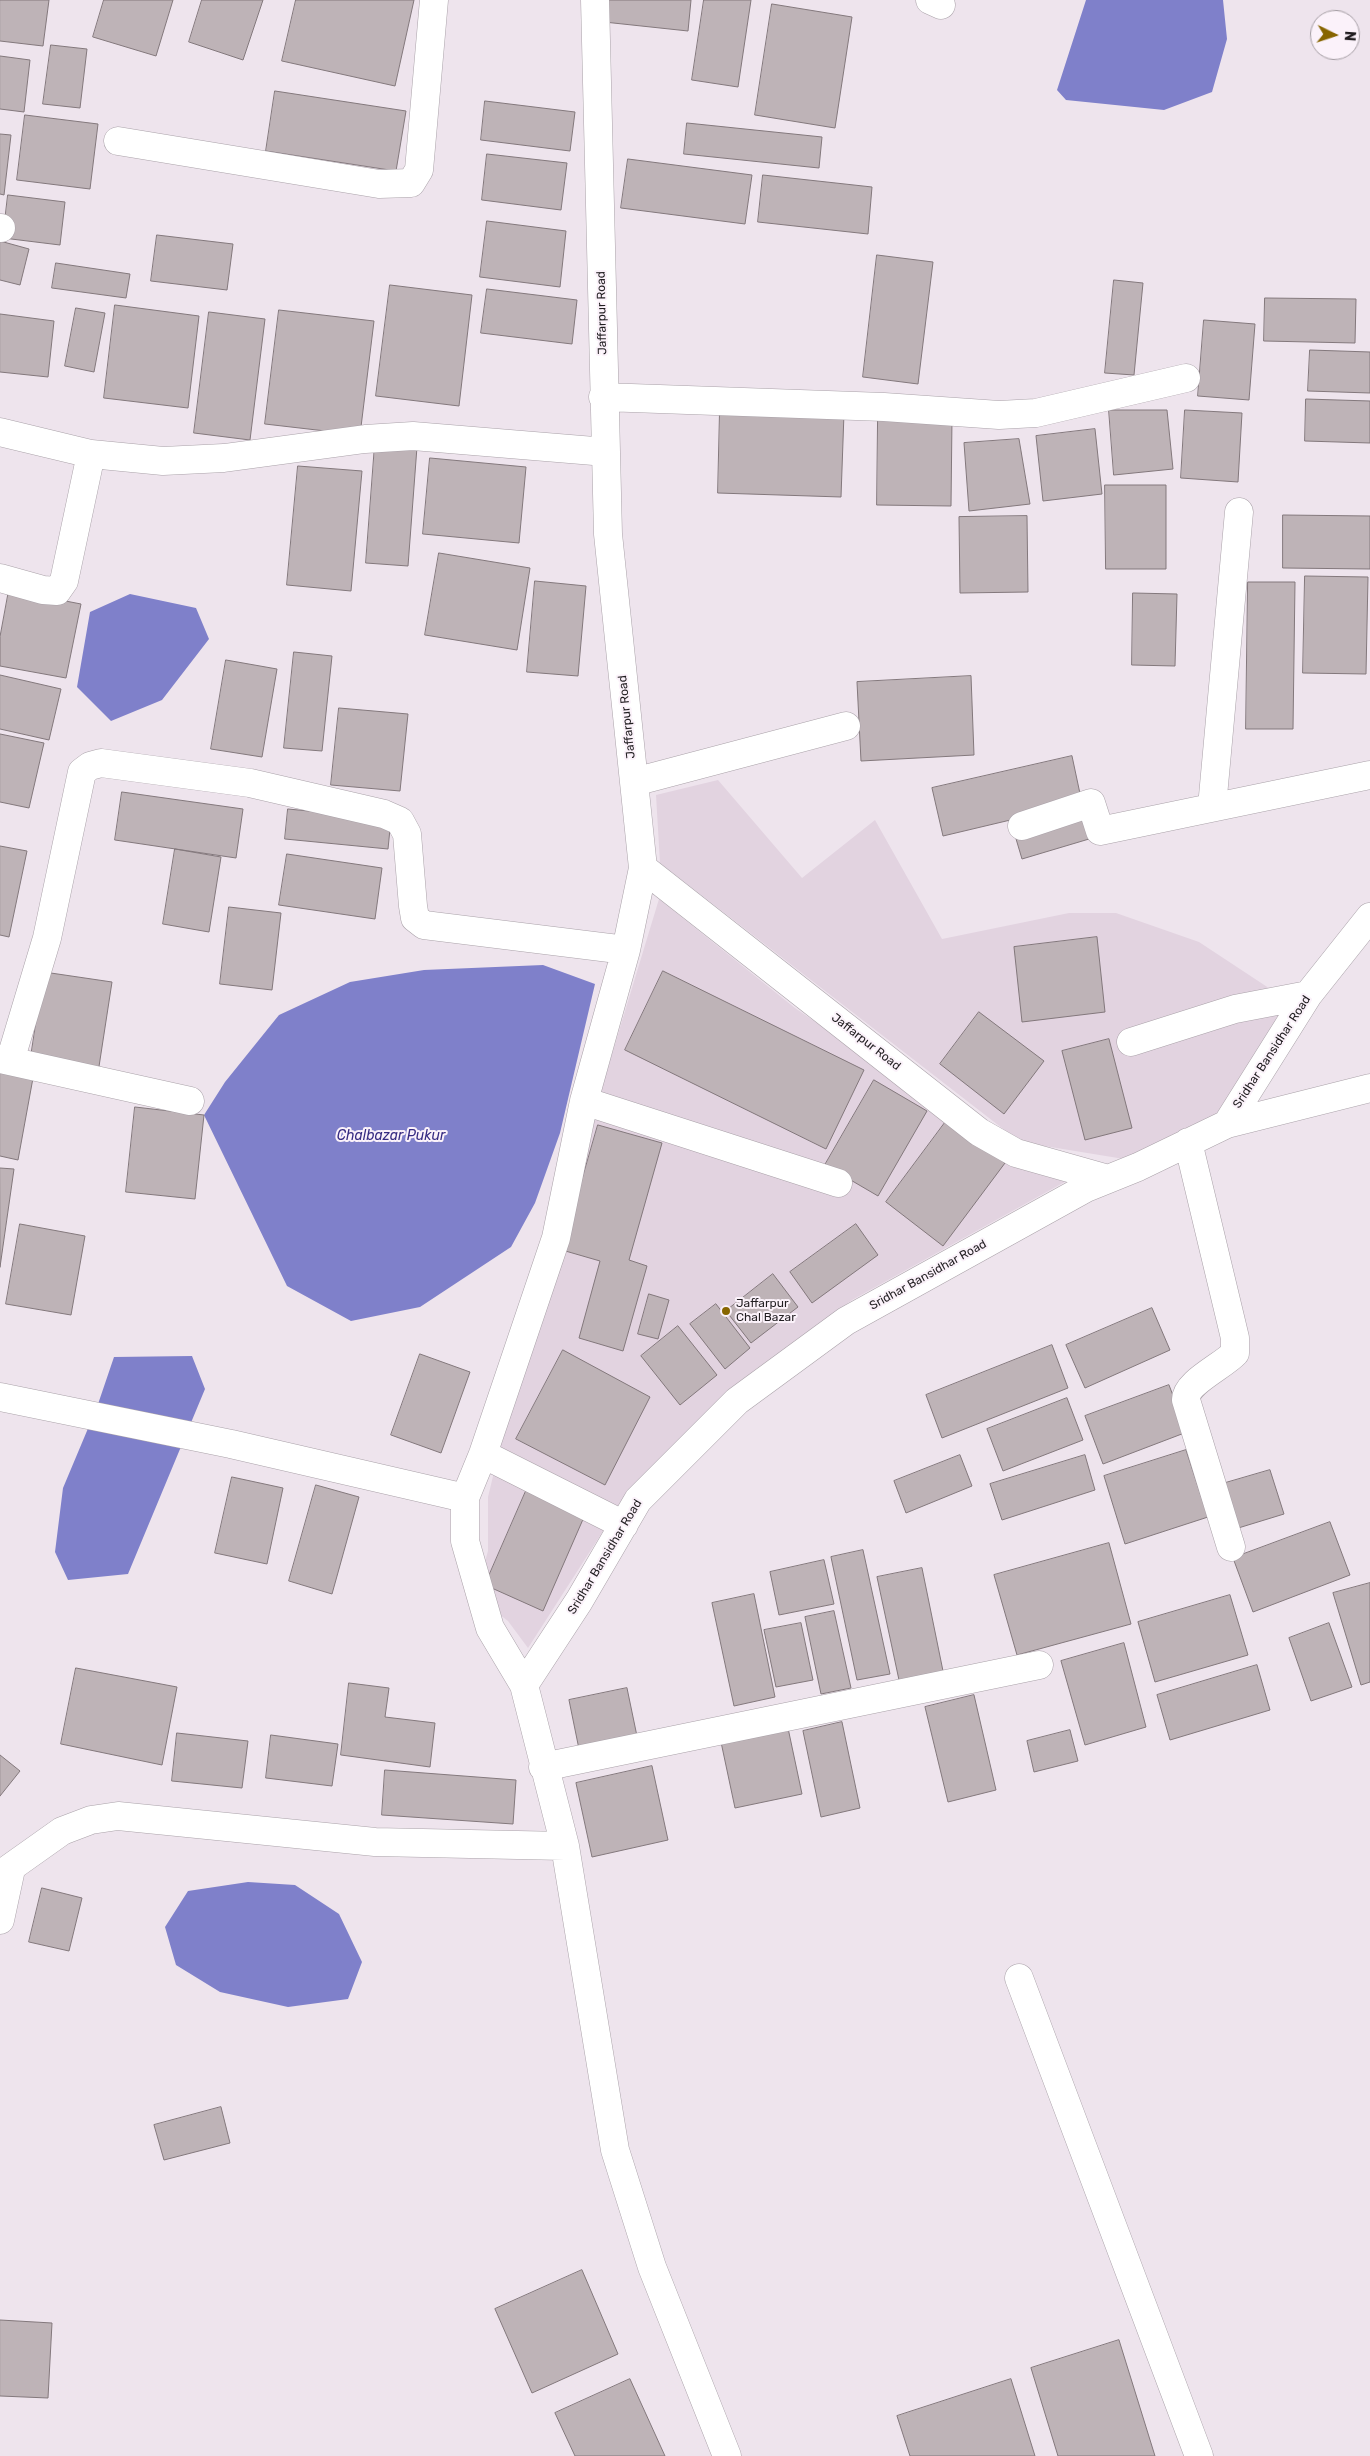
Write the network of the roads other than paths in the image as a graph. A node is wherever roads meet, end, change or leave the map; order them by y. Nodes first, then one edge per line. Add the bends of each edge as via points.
1 (434, 0) edge
2 (587, 3) edge
3 (118, 141) dead end
4 (1186, 378) dead end
5 (603, 397) junction
6 (0, 432) edge
7 (606, 452) junction
8 (91, 454) junction
9 (1239, 512) dead end
10 (0, 578) edge
11 (846, 726) dead end
12 (1370, 775) edge
13 (634, 782) junction
14 (1212, 807) junction
15 (1022, 826) dead end
16 (643, 868) junction
17 (1370, 917) edge
18 (626, 950) junction
19 (1308, 995) junction
20 (1131, 1042) dead end
21 (5, 1060) edge
22 (1370, 1088) edge
23 (190, 1100) dead end
24 (584, 1101) junction
25 (1227, 1124) junction
26 (1188, 1142) junction
27 (1108, 1179) junction
28 (838, 1183) dead end
29 (0, 1397) edge
30 (483, 1454) junction
31 (465, 1498) junction
32 (624, 1525) junction
33 (1231, 1548) dead end
34 (1039, 1665) dead end
35 (524, 1685) junction
36 (543, 1767) junction
37 (565, 1846) junction
38 (5, 1872) edge
39 (0, 1920) edge
40 (1019, 1978) dead end
41 (727, 2456) edge
42 (1200, 2456) edge

1 - 3 street via 419,170 410,183 379,184
2 - 5 street, Jaffarpur Road
4 - 5 street via 1036,413 999,415 884,407
5 - 7 street, Jaffarpur Road
6 - 8 street
7 - 8 street via 413,436 365,439 216,459 163,461
7 - 13 street, Jaffarpur Road via 608,534
8 - 10 street via 64,581 57,591
9 - 14 street
11 - 13 street
12 - 14 street
13 - 16 street, Jaffarpur Road
14 - 15 street via 1100,831 1091,803
16 - 18 street
16 - 27 street, Jaffarpur Road via 979,1132 1016,1153
17 - 19 street, Sridhar Bansidhar Road
18 - 21 street via 424,925 415,918 407,834 400,821 384,814 250,783 100,763 82,772 47,938
18 - 24 street
19 - 20 street via 1235,1009
19 - 25 street, Sridhar Bansidhar Road
21 - 23 street
22 - 25 street
24 - 28 street
24 - 30 street via 556,1238
25 - 26 street, Sridhar Bansidhar Road
26 - 27 street, Sridhar Bansidhar Road
26 - 33 street via 1235,1338 1235,1353 1226,1363 1189,1387 1185,1394
27 - 32 street, Sridhar Bansidhar Road via 1086,1188 846,1321 737,1401 638,1500
29 - 31 street via 231,1444
30 - 31 street
30 - 32 street
31 - 35 street via 465,1541 490,1628
32 - 35 street, Sridhar Bansidhar Road
34 - 36 street
35 - 36 street
36 - 37 street
37 - 38 street via 375,1842 118,1816 91,1820 62,1831
37 - 41 street via 615,2150 652,2267
38 - 39 street
40 - 42 street

